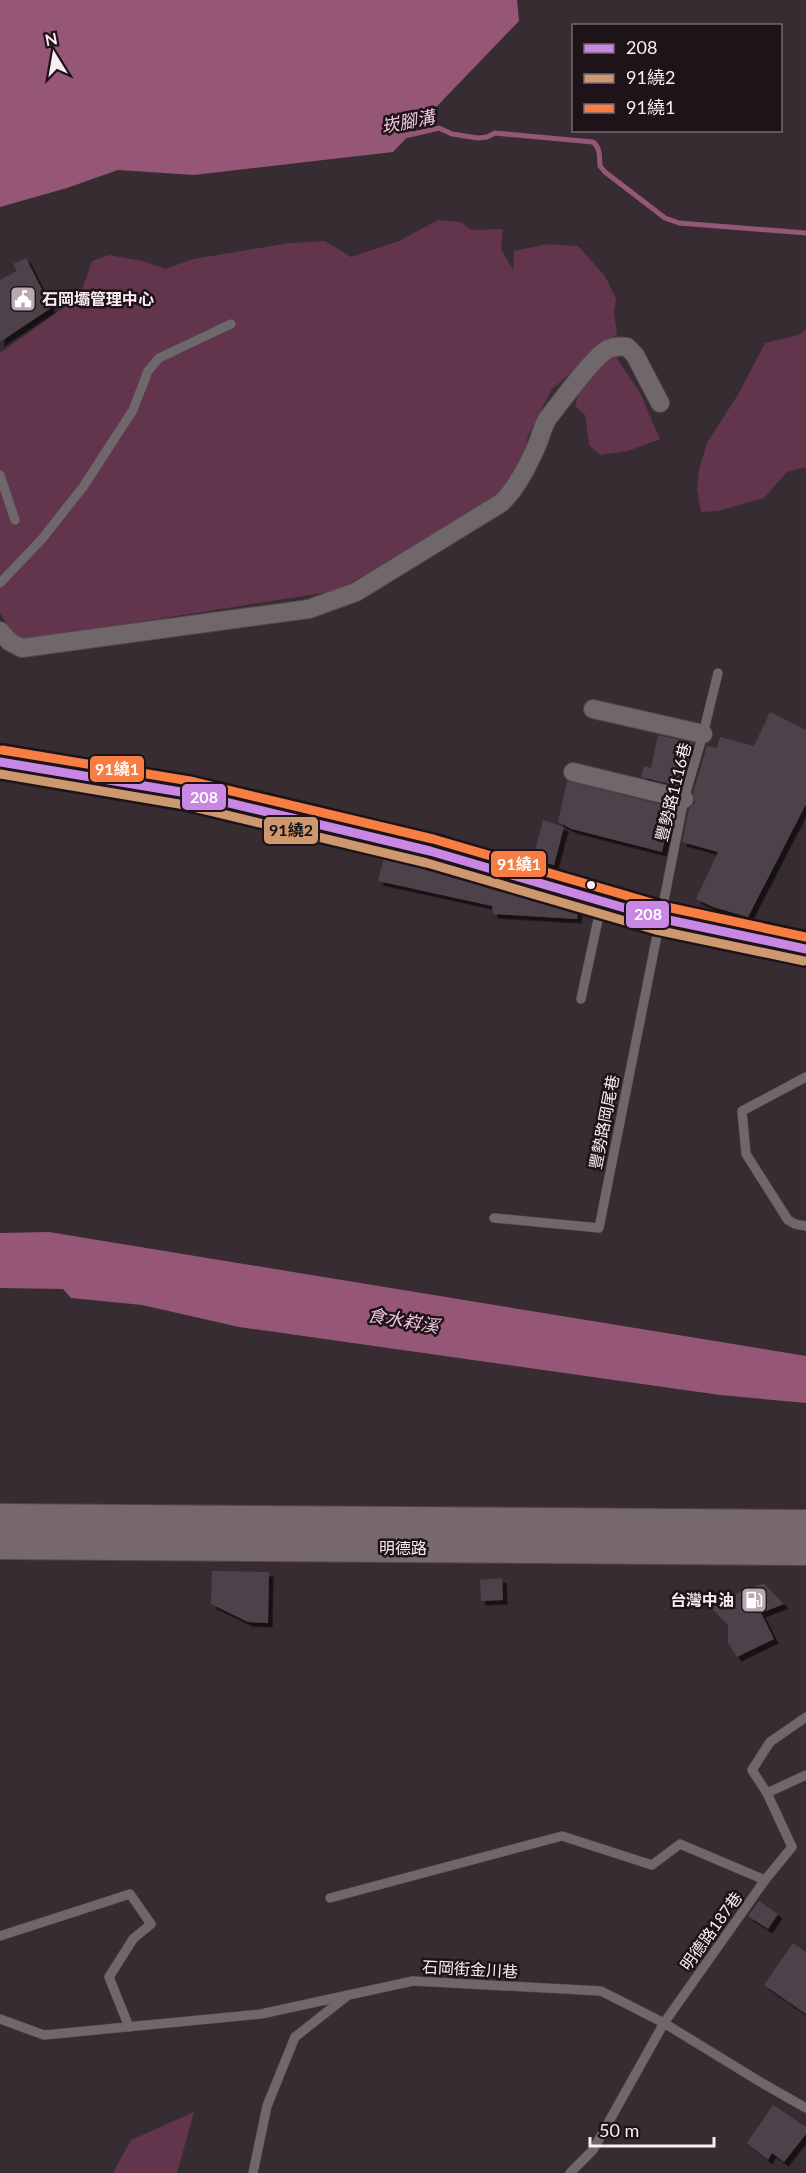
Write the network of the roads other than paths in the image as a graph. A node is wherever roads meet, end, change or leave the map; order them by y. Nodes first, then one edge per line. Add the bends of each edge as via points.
1 (231, 324) dead end
2 (660, 403) dead end
3 (0, 475) edge
4 (15, 520) dead end
5 (0, 583) edge
6 (0, 631) edge
7 (718, 673) dead end
8 (593, 709) dead end
9 (703, 735) junction
10 (0, 762) edge
11 (573, 772) dead end
12 (684, 799) junction
13 (602, 900) junction
14 (659, 918) junction
15 (806, 949) edge
16 (581, 999) dead end
17 (806, 1077) edge
18 (494, 1218) dead end
19 (806, 1226) edge
20 (0, 1518) edge
21 (806, 1524) edge
22 (653, 1536) junction
23 (0, 1545) edge
24 (806, 1551) edge
25 (806, 1717) edge
26 (806, 1775) edge
27 (767, 1793) junction
28 (765, 1880) junction
29 (330, 1898) dead end
30 (0, 1936) edge
31 (349, 1995) junction
32 (0, 2019) edge
33 (664, 2023) junction
34 (129, 2027) junction
35 (806, 2108) edge
36 (253, 2173) edge
37 (570, 2173) edge

1 - 5 lane via 154,363 133,410 83,488
2 - 6 street via 627,346 608,349 548,418 513,491 501,503 337,600 309,609 22,648
3 - 4 lane
7 - 9 lane, 豐勢路1116巷
8 - 9 street
9 - 12 lane, 豐勢路1116巷
10 - 13 street via 187,793 430,851
11 - 12 street
12 - 14 lane, 豐勢路1116巷
13 - 14 street
13 - 16 lane
14 - 15 street
14 - 18 lane, 豐勢路岡尾巷 via 599,1227
17 - 19 lane via 741,1111 746,1155 788,1220
20 - 22 main road, 明德路
21 - 22 main road, 明德路
22 - 23 main road, 明德路
22 - 24 main road, 明德路
25 - 27 lane, 明德路187巷 via 770,1742 752,1770
26 - 27 lane
27 - 28 lane, 明德路187巷 via 792,1847
28 - 29 lane via 680,1844 652,1864 562,1836
28 - 33 lane, 明德路187巷
30 - 34 lane via 130,1894 151,1924 133,1939 110,1977
31 - 33 lane, 石岡街金川巷 via 413,1981 601,1991
31 - 34 lane, 石岡街金川巷 via 261,2014
31 - 36 lane via 295,2037 267,2106
32 - 34 lane, 石岡街金川巷 via 44,2035
33 - 35 lane, 石岡街金川巷
33 - 37 lane, 明德路187巷 via 593,2150

